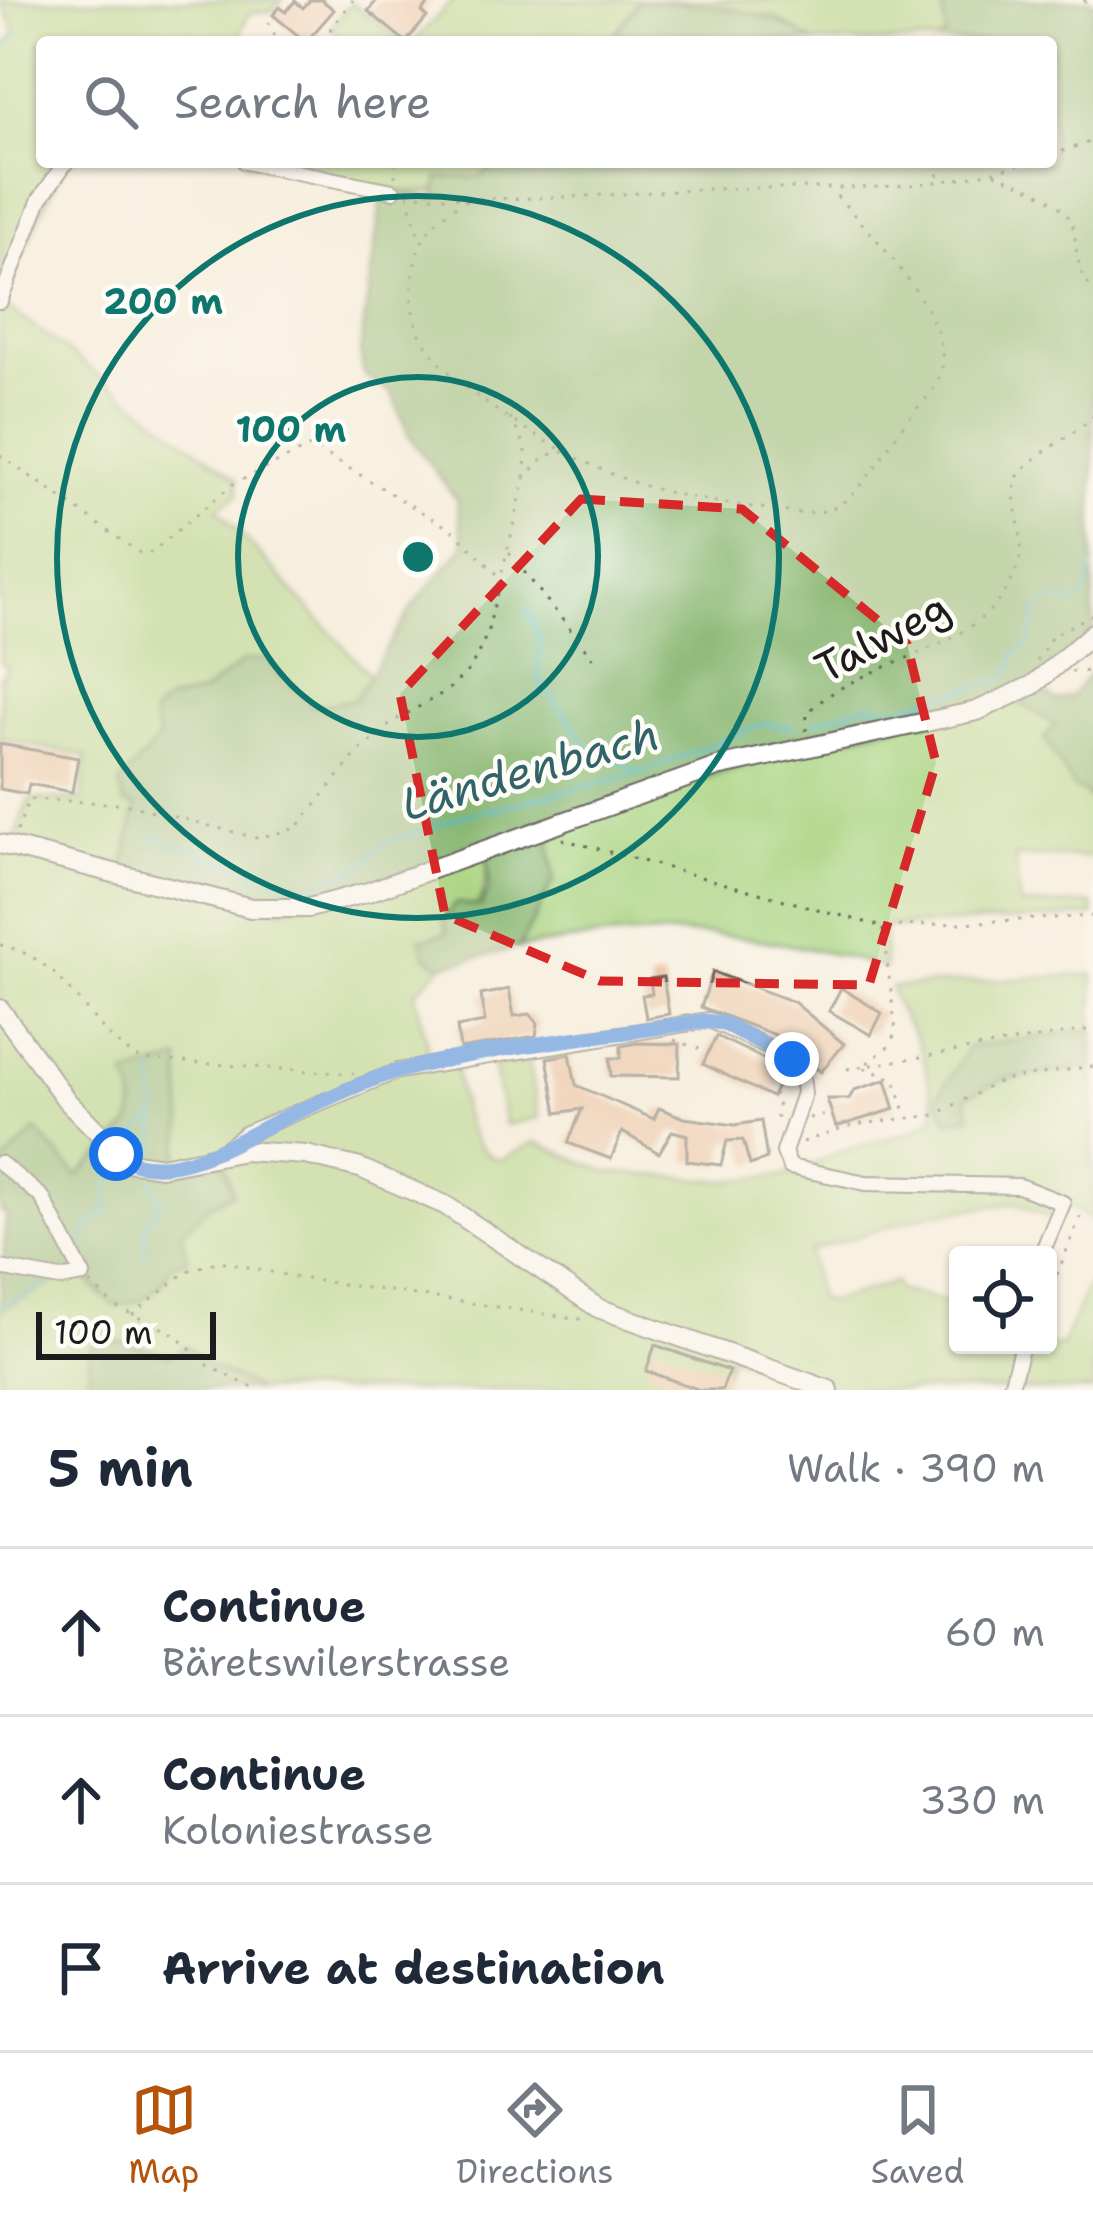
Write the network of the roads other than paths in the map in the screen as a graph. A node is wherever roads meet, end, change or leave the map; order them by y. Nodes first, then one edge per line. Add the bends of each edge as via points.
1 (62, 168) edge
2 (276, 168) edge
3 (400, 192) road end
4 (0, 301) edge
5 (1093, 633) edge
6 (6, 845) edge
7 (0, 1010) edge
8 (221, 1152) junction
9 (0, 1163) edge
10 (1046, 1246) edge
11 (0, 1268) edge
12 (1020, 1354) edge
13 (829, 1390) edge
14 (1010, 1390) edge

1 - 4 street via 40,199
2 - 3 street
5 - 6 street via 1044,677 977,711 717,767 368,892 282,910
7 - 8 street via 121,1158 154,1168
8 - 10 street via 246,1133 378,1078 716,1021 797,1064 806,1086 784,1148 796,1170 910,1187 1019,1186 1063,1203
8 - 13 street via 316,1156 409,1186 621,1318
9 - 11 street via 42,1197 82,1275
12 - 14 street

